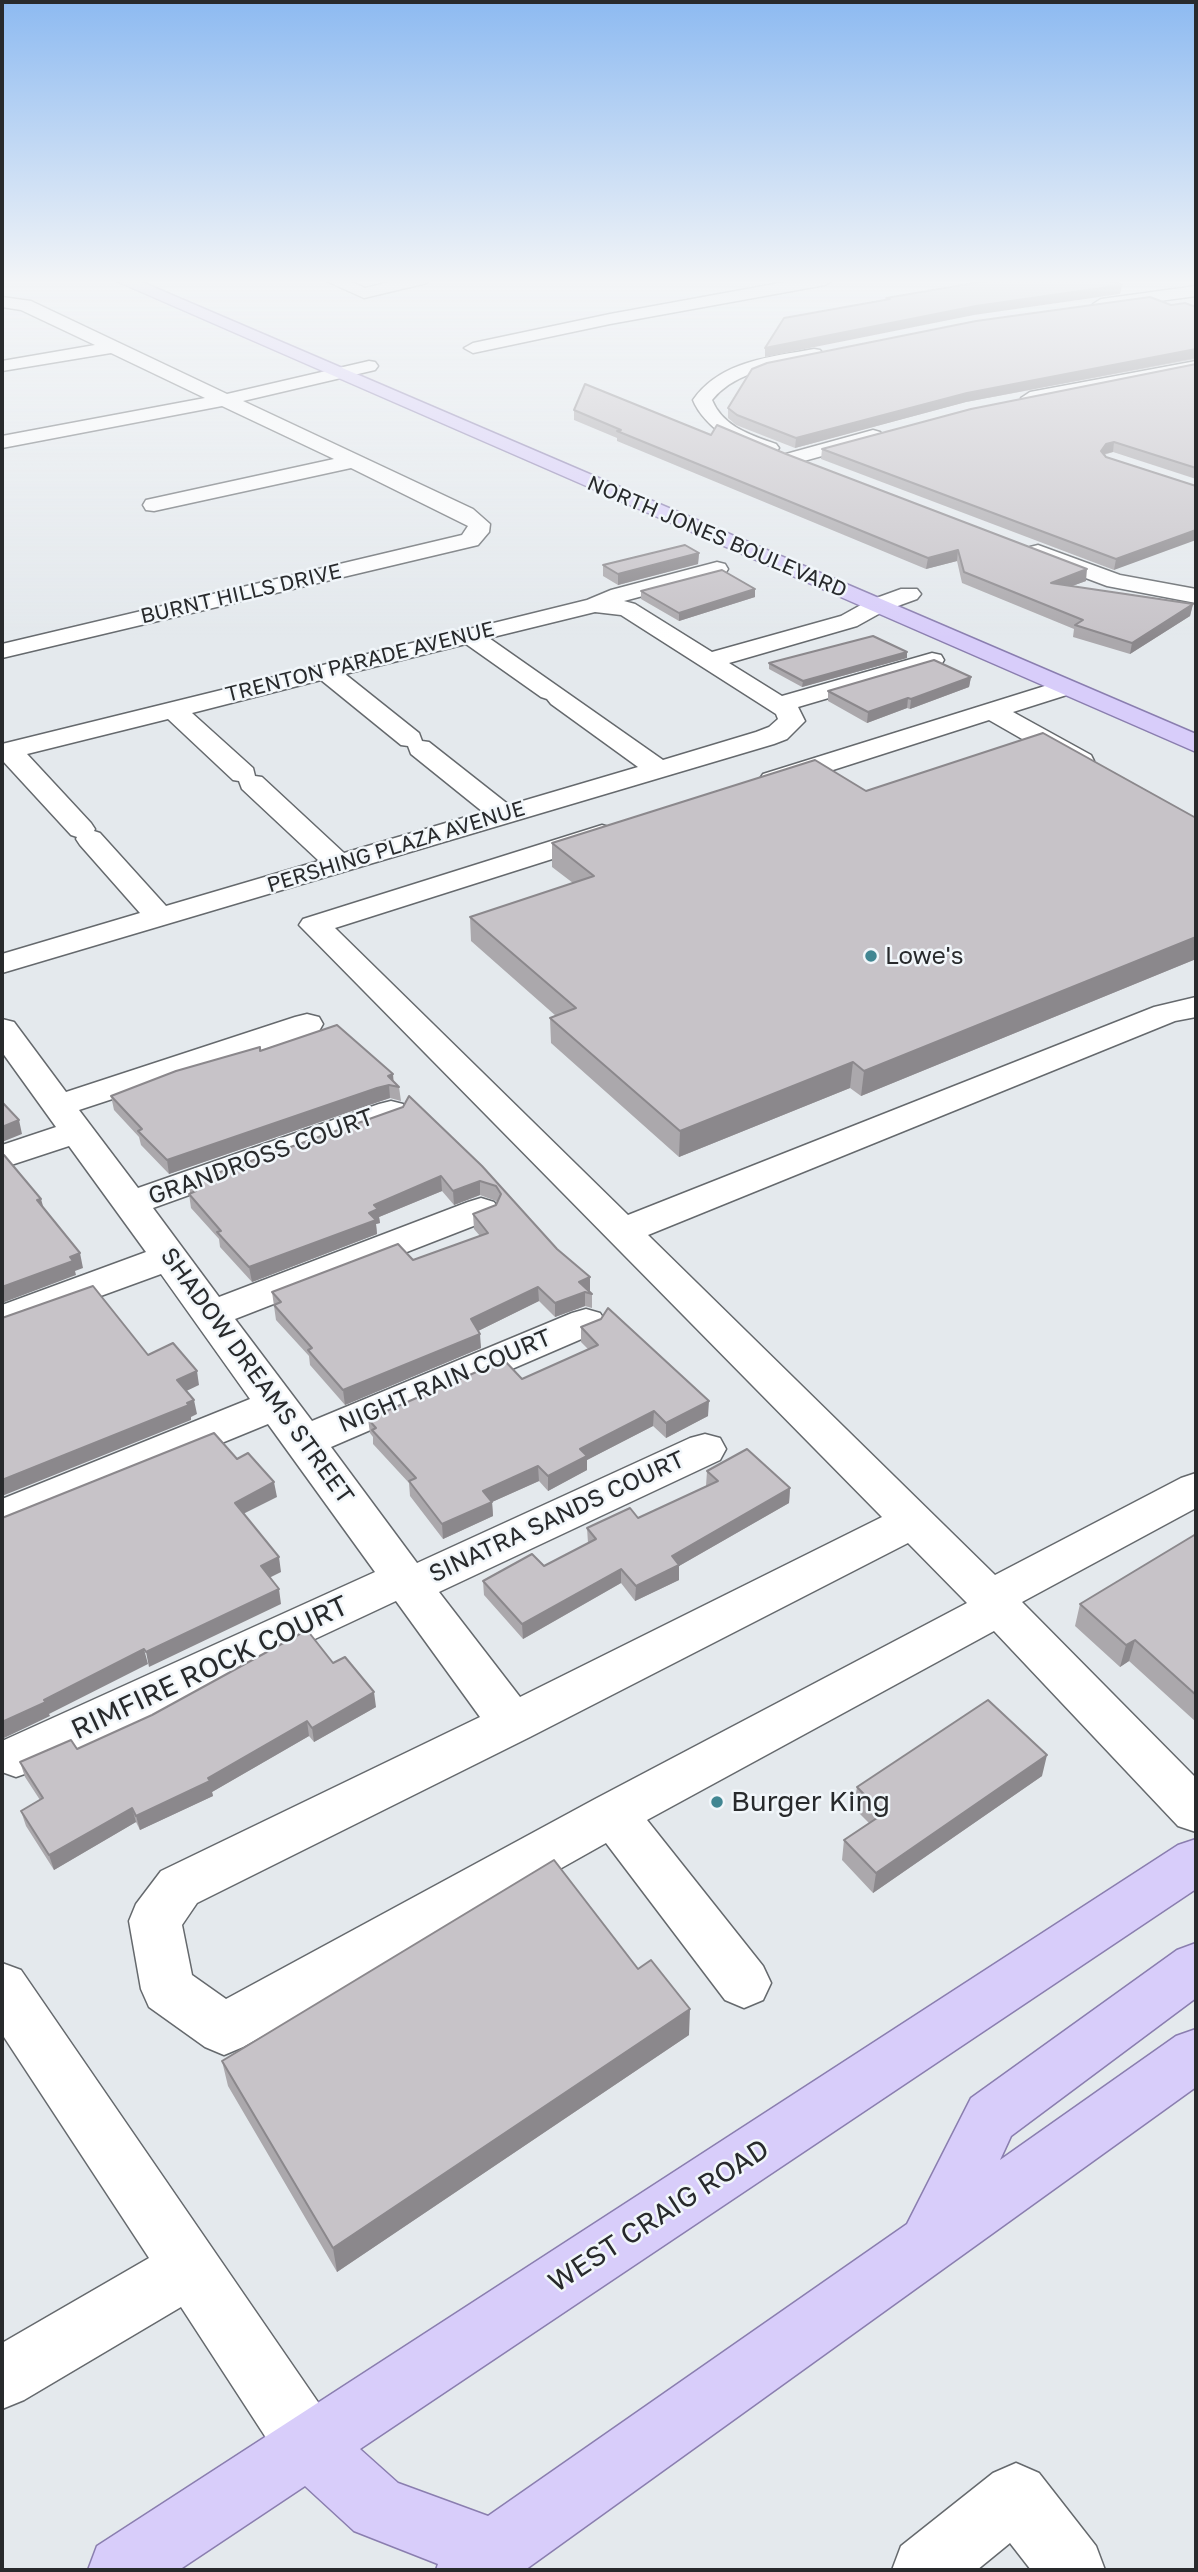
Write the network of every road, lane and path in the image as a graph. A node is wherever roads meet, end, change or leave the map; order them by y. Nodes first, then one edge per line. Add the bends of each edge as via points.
1 (224, 400) joint
2 (423, 400) edge
3 (702, 400) edge
4 (1022, 400) edge
5 (1007, 403) edge
6 (461, 405) dead end
7 (887, 432) edge
8 (2, 442) edge
9 (582, 456) dead end
10 (793, 457) junction
11 (354, 461) junction
12 (831, 472) edge
13 (154, 505) dead end
14 (1024, 546) edge
15 (717, 569) edge
16 (909, 594) joint
17 (880, 595) junction
18 (1196, 596) edge
19 (933, 604) dead end
20 (595, 605) junction
21 (468, 635) junction
22 (5, 647) edge
23 (697, 655) junction
24 (932, 660) edge
25 (325, 671) junction
26 (1064, 688) junction
27 (173, 709) junction
28 (992, 710) junction
29 (783, 716) junction
30 (1196, 744) edge
31 (6, 752) edge
32 (660, 769) junction
33 (1100, 772) edge
34 (739, 790) edge
35 (504, 815) junction
36 (633, 824) edge
37 (339, 864) junction
38 (160, 917) junction
39 (2, 964) edge
40 (1196, 1007) edge
41 (307, 1024) dead end
42 (4, 1036) edge
43 (391, 1111) edge
44 (69, 1118) junction
45 (2, 1157) edge
46 (131, 1203) junction
47 (481, 1210) edge
48 (620, 1232) junction
49 (170, 1257) junction
50 (211, 1314) junction
51 (2, 1320) edge
52 (586, 1322) edge
53 (277, 1404) junction
54 (304, 1441) junction
55 (705, 1448) dead end
56 (1196, 1489) edge
57 (2, 1517) edge
58 (913, 1521) junction
59 (407, 1582) junction
60 (994, 1603) junction
61 (513, 1723) junction
62 (16, 1758) dead end
63 (1196, 1811) edge
64 (613, 1814) junction
65 (1196, 1861) edge
66 (1196, 1967) edge
67 (744, 1983) dead end
68 (2, 1988) edge
69 (1196, 2055) edge
70 (929, 2243) junction
71 (188, 2269) junction
72 (2, 2378) edge
73 (310, 2447) junction
74 (202, 2517) junction
75 (482, 2561) edge
76 (121, 2570) edge
77 (160, 2570) edge
78 (925, 2570) edge
79 (1072, 2570) edge

1 - 8 street
1 - 11 street
2 - 17 main road, NORTH JONES BOULEVARD
3 - 10 street via 706,413 728,431
4 - 5 street
6 - 9 main road, NORTH JONES BOULEVARD
7 - 10 street
10 - 12 street
11 - 13 street
11 - 22 street, BURNT HILLS DRIVE via 465,514 479,524 478,532 470,540
14 - 18 street via 1115,581
15 - 20 street, TRENTON PARADE AVENUE via 619,594
16 - 17 street
16 - 19 main road
17 - 23 street via 849,621
17 - 26 main road, NORTH JONES BOULEVARD
20 - 21 street, TRENTON PARADE AVENUE
20 - 23 street via 626,609
21 - 25 street, TRENTON PARADE AVENUE
21 - 32 street
23 - 29 street
24 - 29 street, PERSHING PLAZA AVENUE
25 - 27 street, TRENTON PARADE AVENUE
25 - 35 street
26 - 28 street
26 - 30 main road, NORTH JONES BOULEVARD
27 - 31 street, TRENTON PARADE AVENUE
27 - 37 street
28 - 33 street
28 - 34 street
29 - 32 street, PERSHING PLAZA AVENUE via 765,738
31 - 38 street
32 - 35 street, PERSHING PLAZA AVENUE
35 - 37 street, PERSHING PLAZA AVENUE
36 - 48 street via 314,925
37 - 38 street, PERSHING PLAZA AVENUE
38 - 39 street, PERSHING PLAZA AVENUE
40 - 48 street via 1165,1014
41 - 44 street
42 - 44 street, SHADOW DREAMS STREET
43 - 46 street, GRANDROSS COURT
44 - 45 street
44 - 46 street, SHADOW DREAMS STREET
46 - 49 street, SHADOW DREAMS STREET
47 - 50 street
48 - 58 street
49 - 50 street, SHADOW DREAMS STREET
49 - 51 street
50 - 53 street, SHADOW DREAMS STREET
52 - 54 street, NIGHT RAIN COURT
53 - 54 street, SHADOW DREAMS STREET
53 - 57 street
54 - 59 street, SHADOW DREAMS STREET
55 - 59 street, SINATRA SANDS COURT
56 - 60 street
58 - 60 street
58 - 61 street
59 - 61 street, SHADOW DREAMS STREET
59 - 62 street, RIMFIRE ROCK COURT
60 - 63 street
60 - 64 street
61 - 64 street via 179,1887 155,1922 168,1989 224,2029
64 - 67 street
65 - 73 main road, WEST CRAIG ROAD
66 - 70 main road via 990,2117
68 - 71 street
69 - 70 main road
70 - 75 main road
71 - 72 street
71 - 73 street
73 - 74 main road, WEST CRAIG ROAD
73 - 75 main road via 377,2508
74 - 76 main road, WEST CRAIG ROAD
74 - 77 main road
78 - 79 street via 1016,2496

